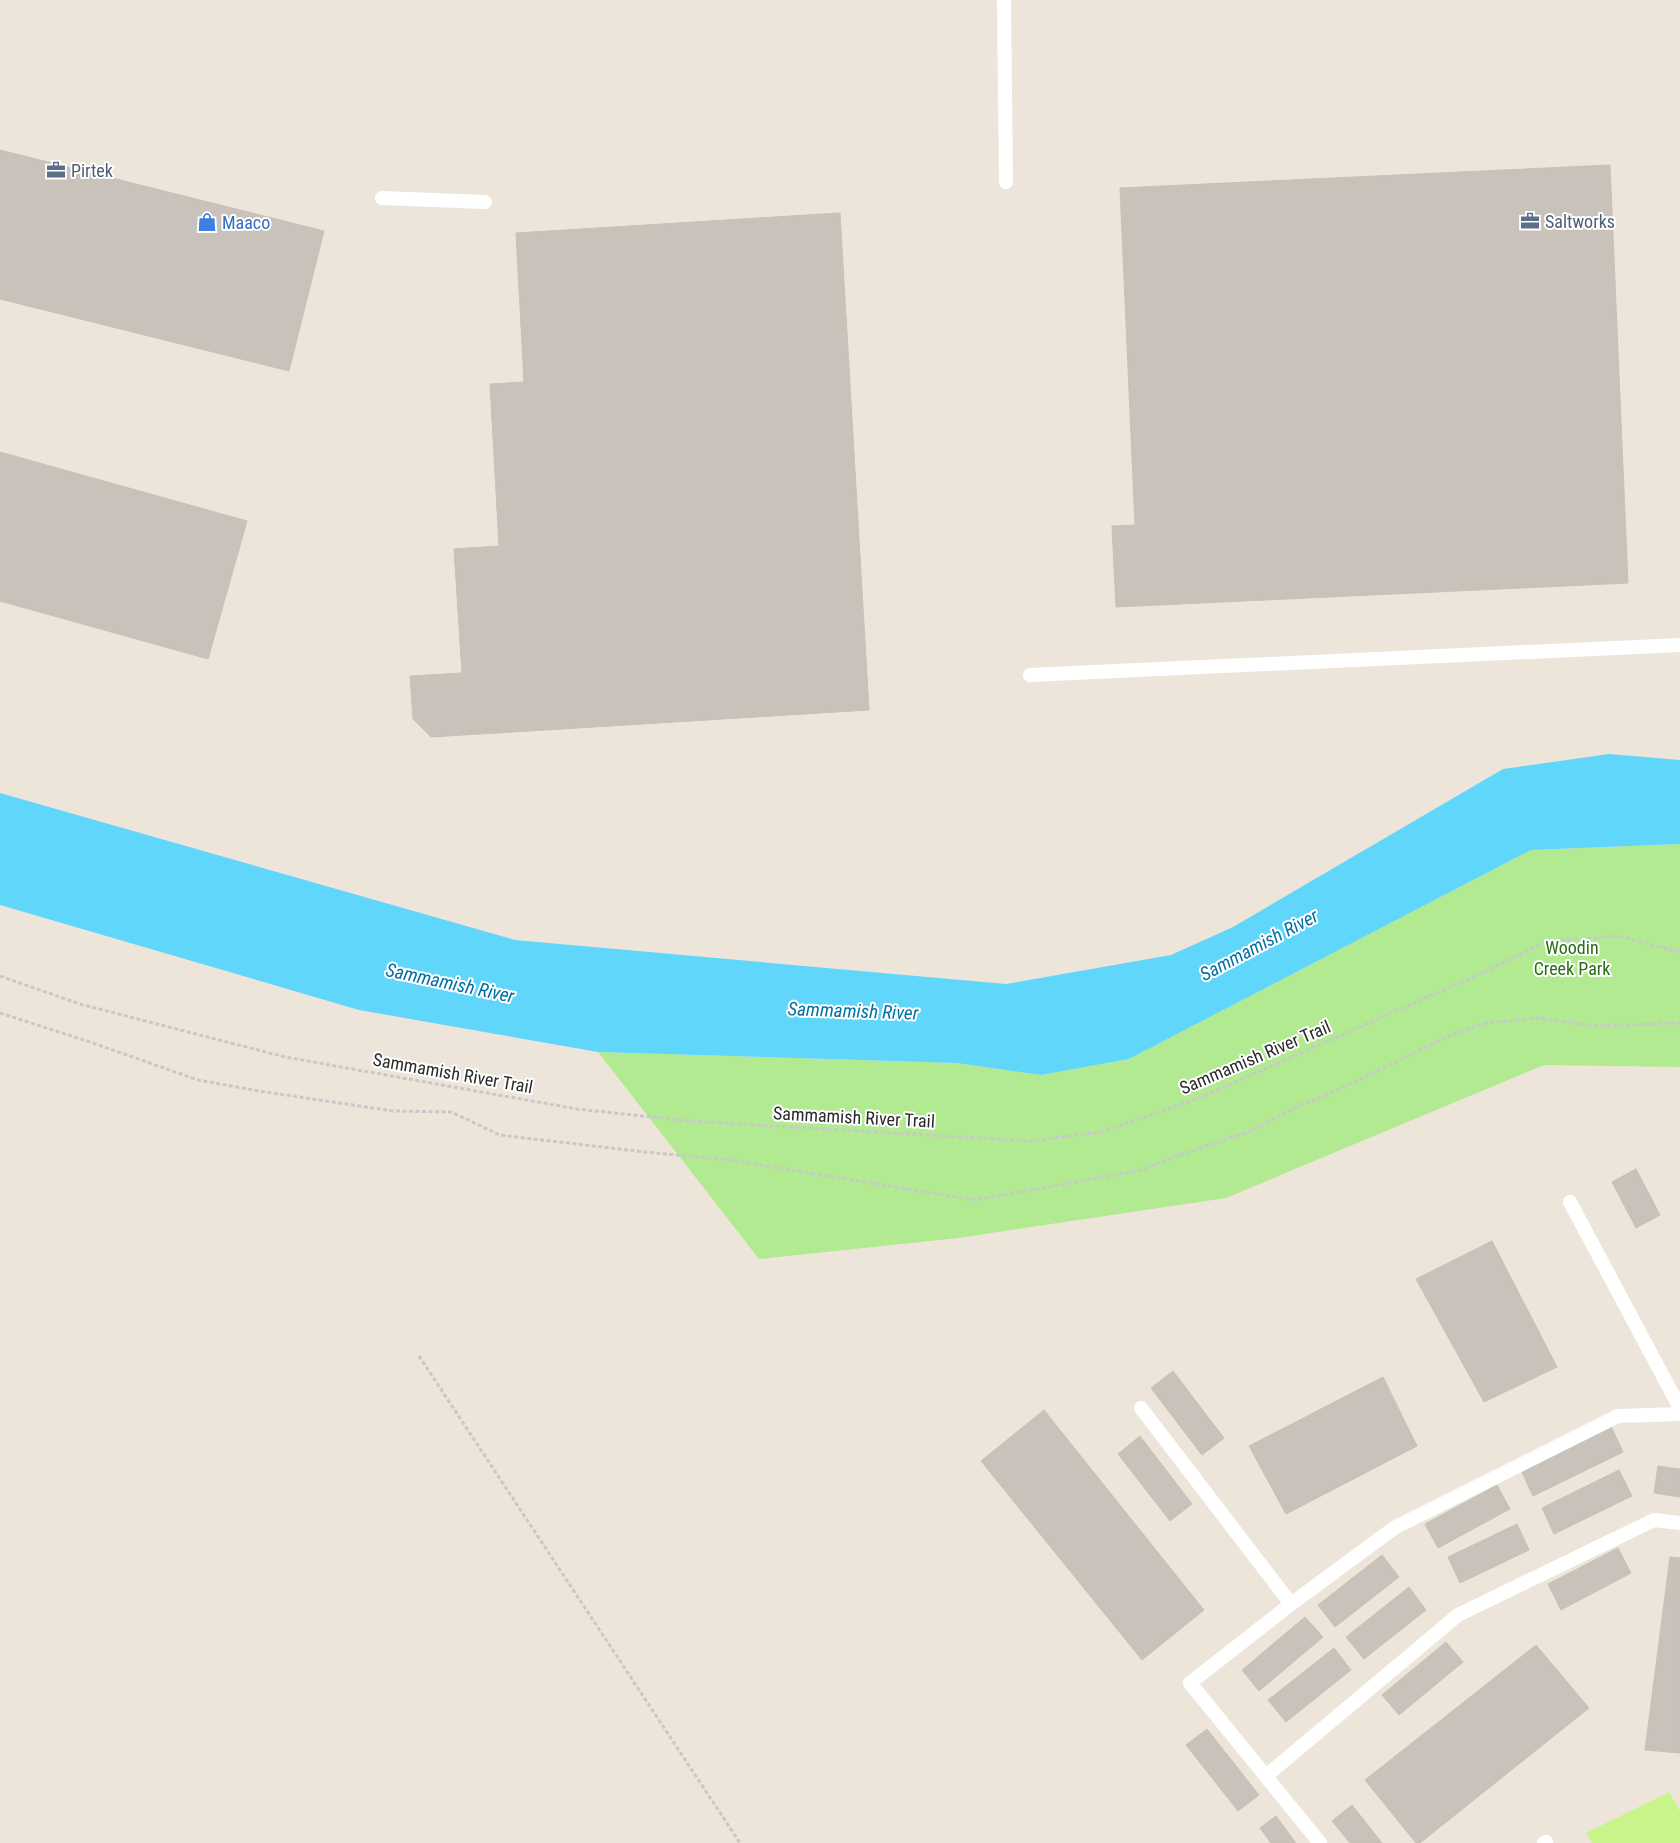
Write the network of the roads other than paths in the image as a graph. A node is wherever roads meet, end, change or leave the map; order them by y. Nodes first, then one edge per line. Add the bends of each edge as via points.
1 (1004, 0) edge
2 (1006, 182) dead end
3 (382, 198) dead end
4 (484, 202) dead end
5 (1680, 645) edge
6 (1030, 675) dead end
7 (1570, 1202) dead end
8 (1141, 1408) dead end
9 (1680, 1408) edge
10 (1680, 1414) edge
11 (1680, 1523) edge
12 (1291, 1604) junction
13 (1266, 1776) junction
14 (1320, 1843) edge

1 - 2 lane
3 - 4 lane
5 - 6 lane
7 - 9 lane
8 - 12 lane
10 - 12 lane via 1618,1416 1394,1528
11 - 13 lane via 1654,1520 1458,1615
12 - 13 lane via 1190,1683
13 - 14 lane

